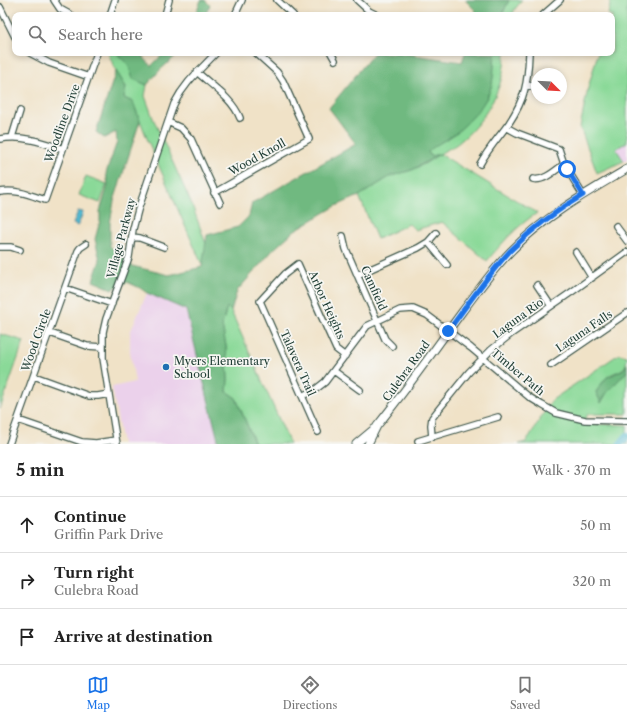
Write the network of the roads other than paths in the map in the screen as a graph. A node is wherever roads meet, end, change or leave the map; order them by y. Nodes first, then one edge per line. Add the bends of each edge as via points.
1 (54, 0) edge
2 (115, 0) edge
3 (170, 0) edge
4 (242, 0) edge
5 (277, 0) edge
6 (357, 0) edge
7 (560, 0) edge
8 (0, 8) edge
9 (66, 12) edge
10 (111, 12) edge
11 (166, 12) edge
12 (236, 12) edge
13 (290, 12) edge
14 (371, 12) edge
15 (547, 12) edge
16 (12, 31) edge
17 (36, 56) edge
18 (96, 56) edge
19 (213, 56) edge
20 (259, 56) edge
21 (333, 56) edge
22 (529, 56) edge
23 (335, 60) dead end
24 (197, 72) junction
25 (89, 77) junction
26 (526, 85) junction
27 (531, 86) edge
28 (20, 111) dead end
29 (240, 118) dead end
30 (168, 122) junction
31 (506, 127) junction
32 (12, 137) junction
33 (0, 139) edge
34 (63, 149) junction
35 (480, 164) dead end
36 (564, 164) junction
37 (627, 169) edge
38 (533, 179) dead end
39 (0, 192) edge
40 (214, 193) junction
41 (583, 195) junction
42 (220, 203) dead end
43 (616, 226) dead end
44 (436, 233) dead end
45 (342, 236) dead end
46 (132, 237) junction
47 (627, 241) edge
48 (428, 242) junction
49 (86, 244) dead end
50 (0, 247) edge
51 (164, 247) dead end
52 (20, 250) dead end
53 (576, 252) dead end
54 (627, 252) edge
55 (447, 265) dead end
56 (357, 275) junction
57 (592, 278) junction
58 (537, 285) dead end
59 (65, 288) junction
60 (260, 301) joint
61 (112, 304) junction
62 (551, 306) junction
63 (627, 313) edge
64 (377, 320) junction
65 (448, 331) junction
66 (50, 333) junction
67 (392, 346) dead end
68 (102, 347) junction
69 (345, 356) junction
70 (484, 357) junction
71 (551, 364) dead end
72 (334, 370) junction
73 (34, 376) junction
74 (360, 390) dead end
75 (109, 394) junction
76 (302, 396) junction
77 (498, 417) dead end
78 (18, 420) junction
79 (627, 420) edge
80 (377, 426) junction
81 (318, 432) dead end
82 (432, 437) junction
83 (418, 441) dead end
84 (116, 442) edge
85 (10, 444) edge
86 (356, 444) edge
87 (368, 444) edge

1 - 9 street
2 - 10 street
3 - 11 street
4 - 12 street
5 - 13 street
6 - 14 street
7 - 15 street
8 - 16 street
17 - 25 street
18 - 25 street, Woodline Drive
19 - 24 street, Village Parkway
20 - 40 street, Wood Knoll via 283,81 309,139
21 - 23 street
22 - 26 street
24 - 29 street via 230,101
24 - 30 street, Village Parkway via 179,95
25 - 34 street, Woodline Drive
26 - 27 street
26 - 31 street via 522,99
28 - 32 street
30 - 40 street via 181,128 191,139
30 - 46 street, Village Parkway via 138,210
31 - 35 street
31 - 36 street via 559,149
32 - 33 street
32 - 34 street via 31,139
34 - 39 street, Woodline Drive via 45,200 18,192
36 - 38 street via 544,177
36 - 41 street
37 - 41 main road, Culebra Road
40 - 42 street
41 - 65 main road, Culebra Road via 539,226 511,251
43 - 47 street
44 - 48 street
45 - 56 street, Camfield
46 - 51 street
46 - 61 street, Village Parkway via 129,257
48 - 55 street
48 - 56 street
49 - 59 street, Wood Circle via 78,251
50 - 52 street
53 - 57 street
54 - 57 street, Laguna Rio
56 - 64 street, Camfield
57 - 62 street, Laguna Rio
58 - 62 street
59 - 61 street
59 - 66 street, Wood Circle
60 - 69 street, Arbor Heights via 298,264 336,348
60 - 76 street, Talavera Trail
61 - 68 street, Village Parkway via 104,325
62 - 70 street, Laguna Rio via 510,334
63 - 71 street, Laguna Falls
64 - 65 street, Timber Path via 400,310 412,309 422,312
64 - 67 street, Camfield
64 - 69 street, Timber Path via 364,329
65 - 70 street, Timber Path
65 - 80 main road, Culebra Road
66 - 68 street via 87,346
66 - 73 street, Wood Circle
68 - 75 street, Village Parkway
69 - 72 street, Timber Path
70 - 79 street, Timber Path via 529,397 556,413 585,420
70 - 82 street, Laguna Rio via 432,418
72 - 74 street
72 - 76 street, Timber Path via 322,385
73 - 75 street via 89,396
73 - 78 street, Wood Circle
75 - 84 street, Village Parkway
76 - 81 street, Talavera Trail
77 - 82 street
78 - 84 street via 82,442
78 - 85 street, Wood Circle
80 - 86 main road, Culebra Road
80 - 87 main road, Culebra Road
82 - 83 street

